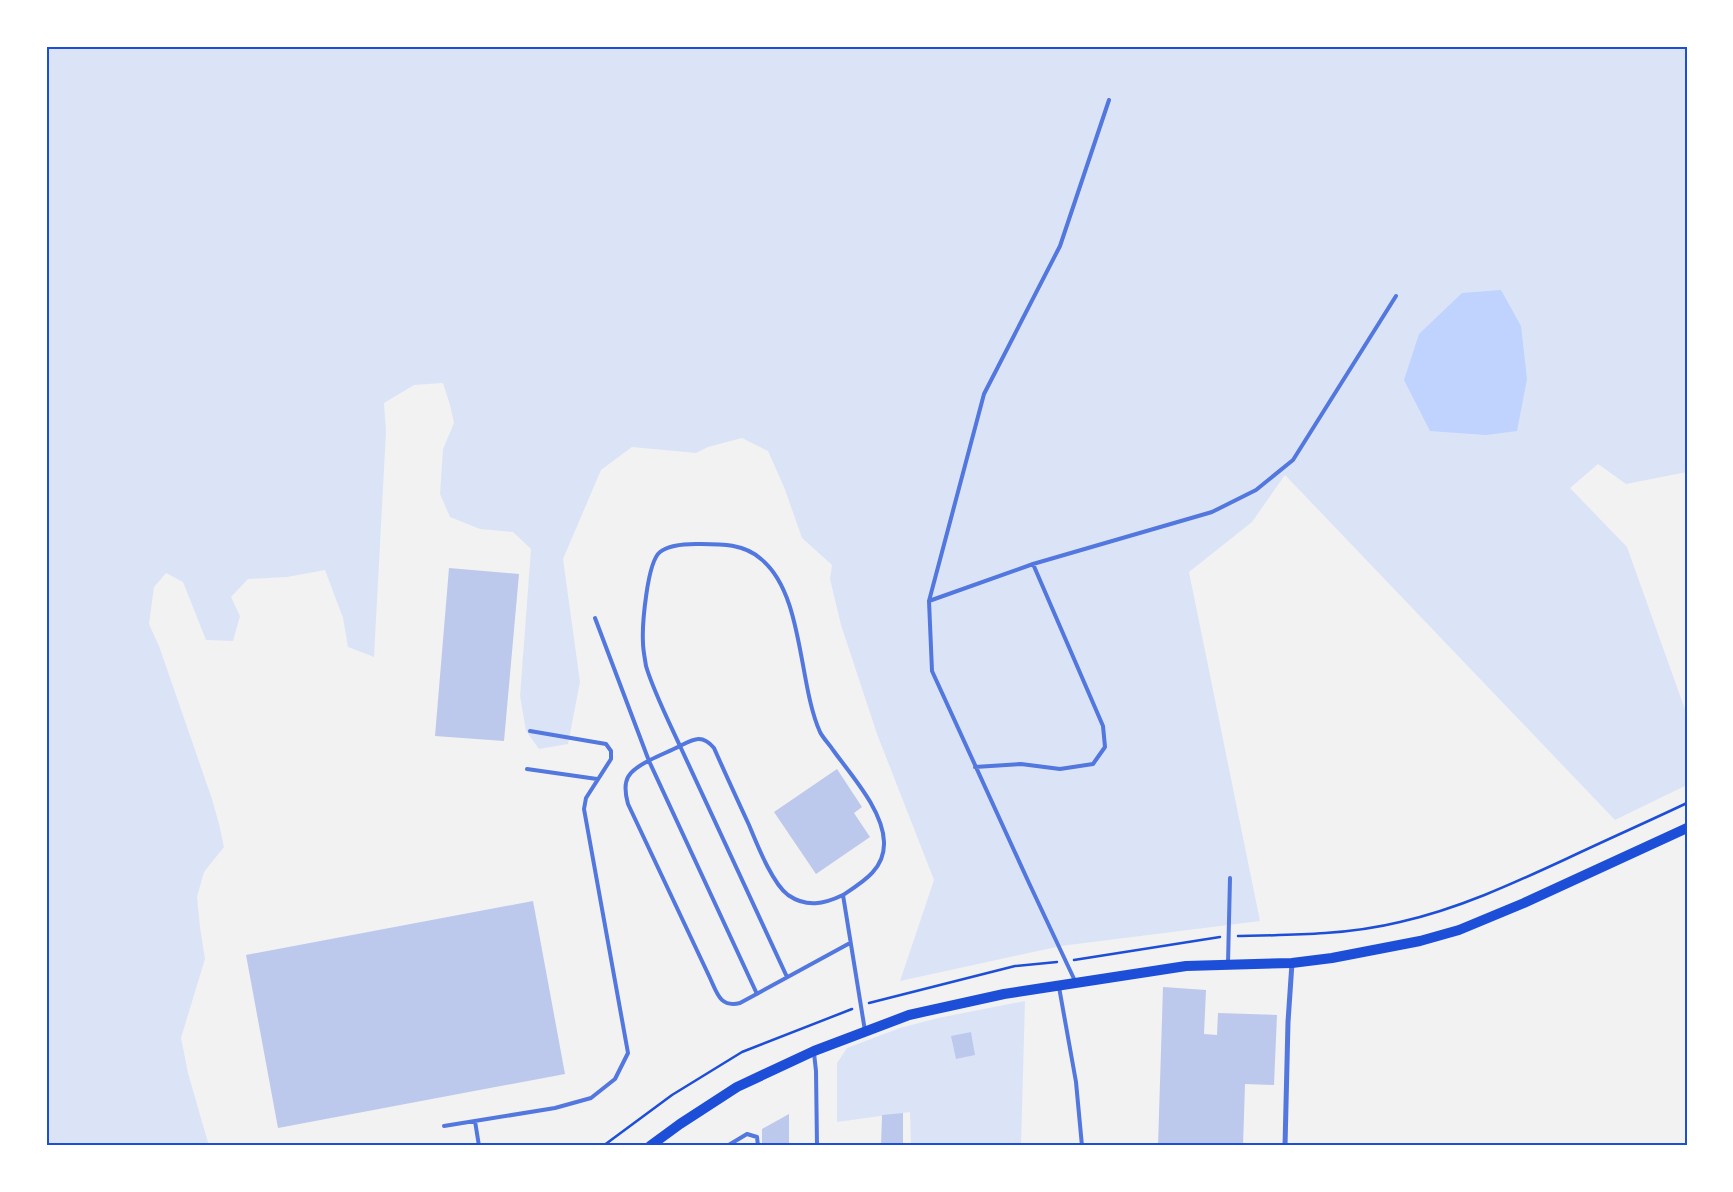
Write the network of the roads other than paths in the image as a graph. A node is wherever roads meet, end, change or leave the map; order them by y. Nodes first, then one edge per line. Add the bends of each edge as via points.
1 (1109, 100) dead end
2 (1396, 296) dead end
3 (1033, 564) junction
4 (929, 600) junction
5 (595, 618) dead end
6 (530, 731) dead end
7 (680, 746) junction
8 (649, 761) junction
9 (975, 767) junction
10 (527, 769) dead end
11 (597, 779) junction
12 (1687, 828) edge
13 (1230, 878) dead end
14 (843, 895) junction
15 (850, 944) junction
16 (1292, 963) junction
17 (1228, 964) junction
18 (787, 977) junction
19 (1076, 983) junction
20 (1058, 985) junction
21 (758, 994) junction
22 (865, 1031) junction
23 (814, 1051) junction
24 (475, 1121) junction
25 (444, 1126) dead end
26 (655, 1144) edge
27 (479, 1146) edge
28 (726, 1146) edge
29 (758, 1146) edge
30 (817, 1146) edge
31 (1082, 1146) edge
32 (1285, 1146) edge

1 - 4 lane via 1060,246 984,394
2 - 3 lane via 1293,460 1256,490 1212,512
3 - 4 lane
3 - 9 lane via 1103,726 1105,747 1093,764 1060,769 1021,764
4 - 9 lane via 932,671
5 - 8 lane
6 - 11 lane via 606,744 611,759
7 - 8 lane
7 - 14 lane via 700,739 707,740 714,748 765,860 788,894 813,904
7 - 14 lane via 646,666 642,644 650,573 658,553 666,548 689,544 742,547 769,567 783,590 821,733 864,793 880,825 883,855 876,870 863,883
7 - 18 lane
8 - 21 lane
8 - 21 lane via 628,775 624,791 628,804 719,997 724,1003 734,1005
9 - 19 lane
10 - 11 lane
11 - 24 lane via 586,798 584,809 628,1053 615,1078 591,1098 555,1108
12 - 16 main road via 1459,930 1378,950
13 - 17 lane
14 - 15 lane
15 - 18 lane
15 - 22 lane
16 - 17 main road
16 - 32 street
17 - 19 main road via 1186,966
18 - 21 lane
19 - 20 main road
20 - 22 main road via 925,1011
20 - 31 lane via 1076,1082
22 - 23 main road
23 - 26 main road via 737,1087
23 - 30 lane
24 - 25 lane
24 - 27 lane
28 - 29 lane via 748,1134 758,1137

